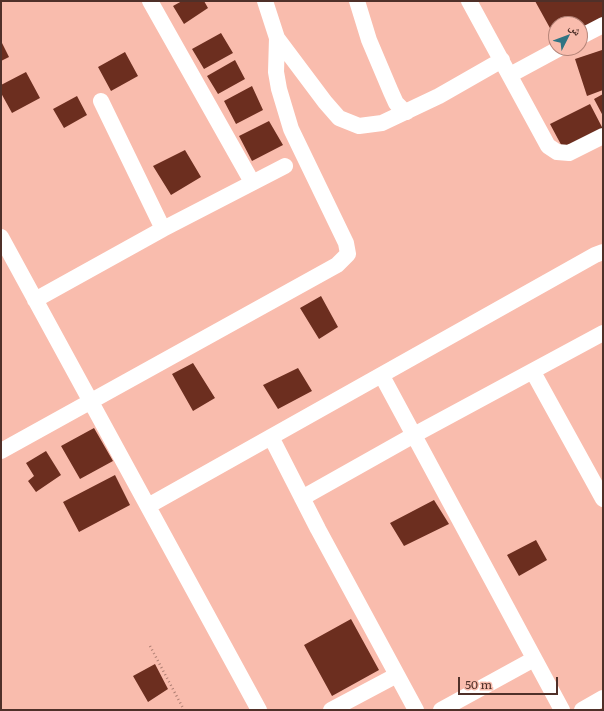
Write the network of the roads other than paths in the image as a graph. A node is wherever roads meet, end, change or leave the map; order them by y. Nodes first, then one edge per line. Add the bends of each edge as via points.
1 (150, 1) edge
2 (265, 1) edge
3 (357, 1) edge
4 (469, 1) edge
5 (603, 25) edge
6 (588, 33) edge
7 (277, 38) junction
8 (548, 54) edge
9 (502, 60) junction
10 (510, 75) junction
11 (101, 101) dead end
12 (407, 112) junction
13 (603, 136) edge
14 (285, 166) dead end
15 (252, 182) junction
16 (163, 229) junction
17 (1, 237) edge
18 (603, 252) edge
19 (35, 300) junction
20 (603, 333) edge
21 (532, 372) junction
22 (382, 376) junction
23 (90, 401) junction
24 (414, 435) junction
25 (271, 437) junction
26 (1, 451) edge
27 (302, 498) junction
28 (603, 499) edge
29 (148, 506) junction
30 (534, 659) junction
31 (397, 675) junction
32 (603, 698) edge
33 (259, 710) edge
34 (331, 710) edge
35 (416, 710) edge
36 (441, 710) edge
37 (562, 710) edge
38 (582, 710) edge

1 - 15 street
2 - 7 street
3 - 12 street via 391,92 396,103
4 - 9 street
5 - 6 street
7 - 12 street via 339,118 359,126 382,124
7 - 23 street via 276,72 291,129 346,244 348,254 337,265
8 - 10 street
9 - 10 street
9 - 12 street
10 - 13 street via 548,146 557,152 570,153
11 - 16 street
14 - 15 street
15 - 16 street
16 - 19 street
17 - 19 street
18 - 22 street
19 - 23 street
20 - 21 street
21 - 24 street
21 - 28 street
22 - 24 street
22 - 25 street
23 - 26 street
23 - 29 street
24 - 27 street
24 - 30 street
25 - 27 street
25 - 29 street
27 - 31 street
29 - 33 street
30 - 36 street
30 - 37 street
31 - 34 street
31 - 35 street
32 - 38 street

